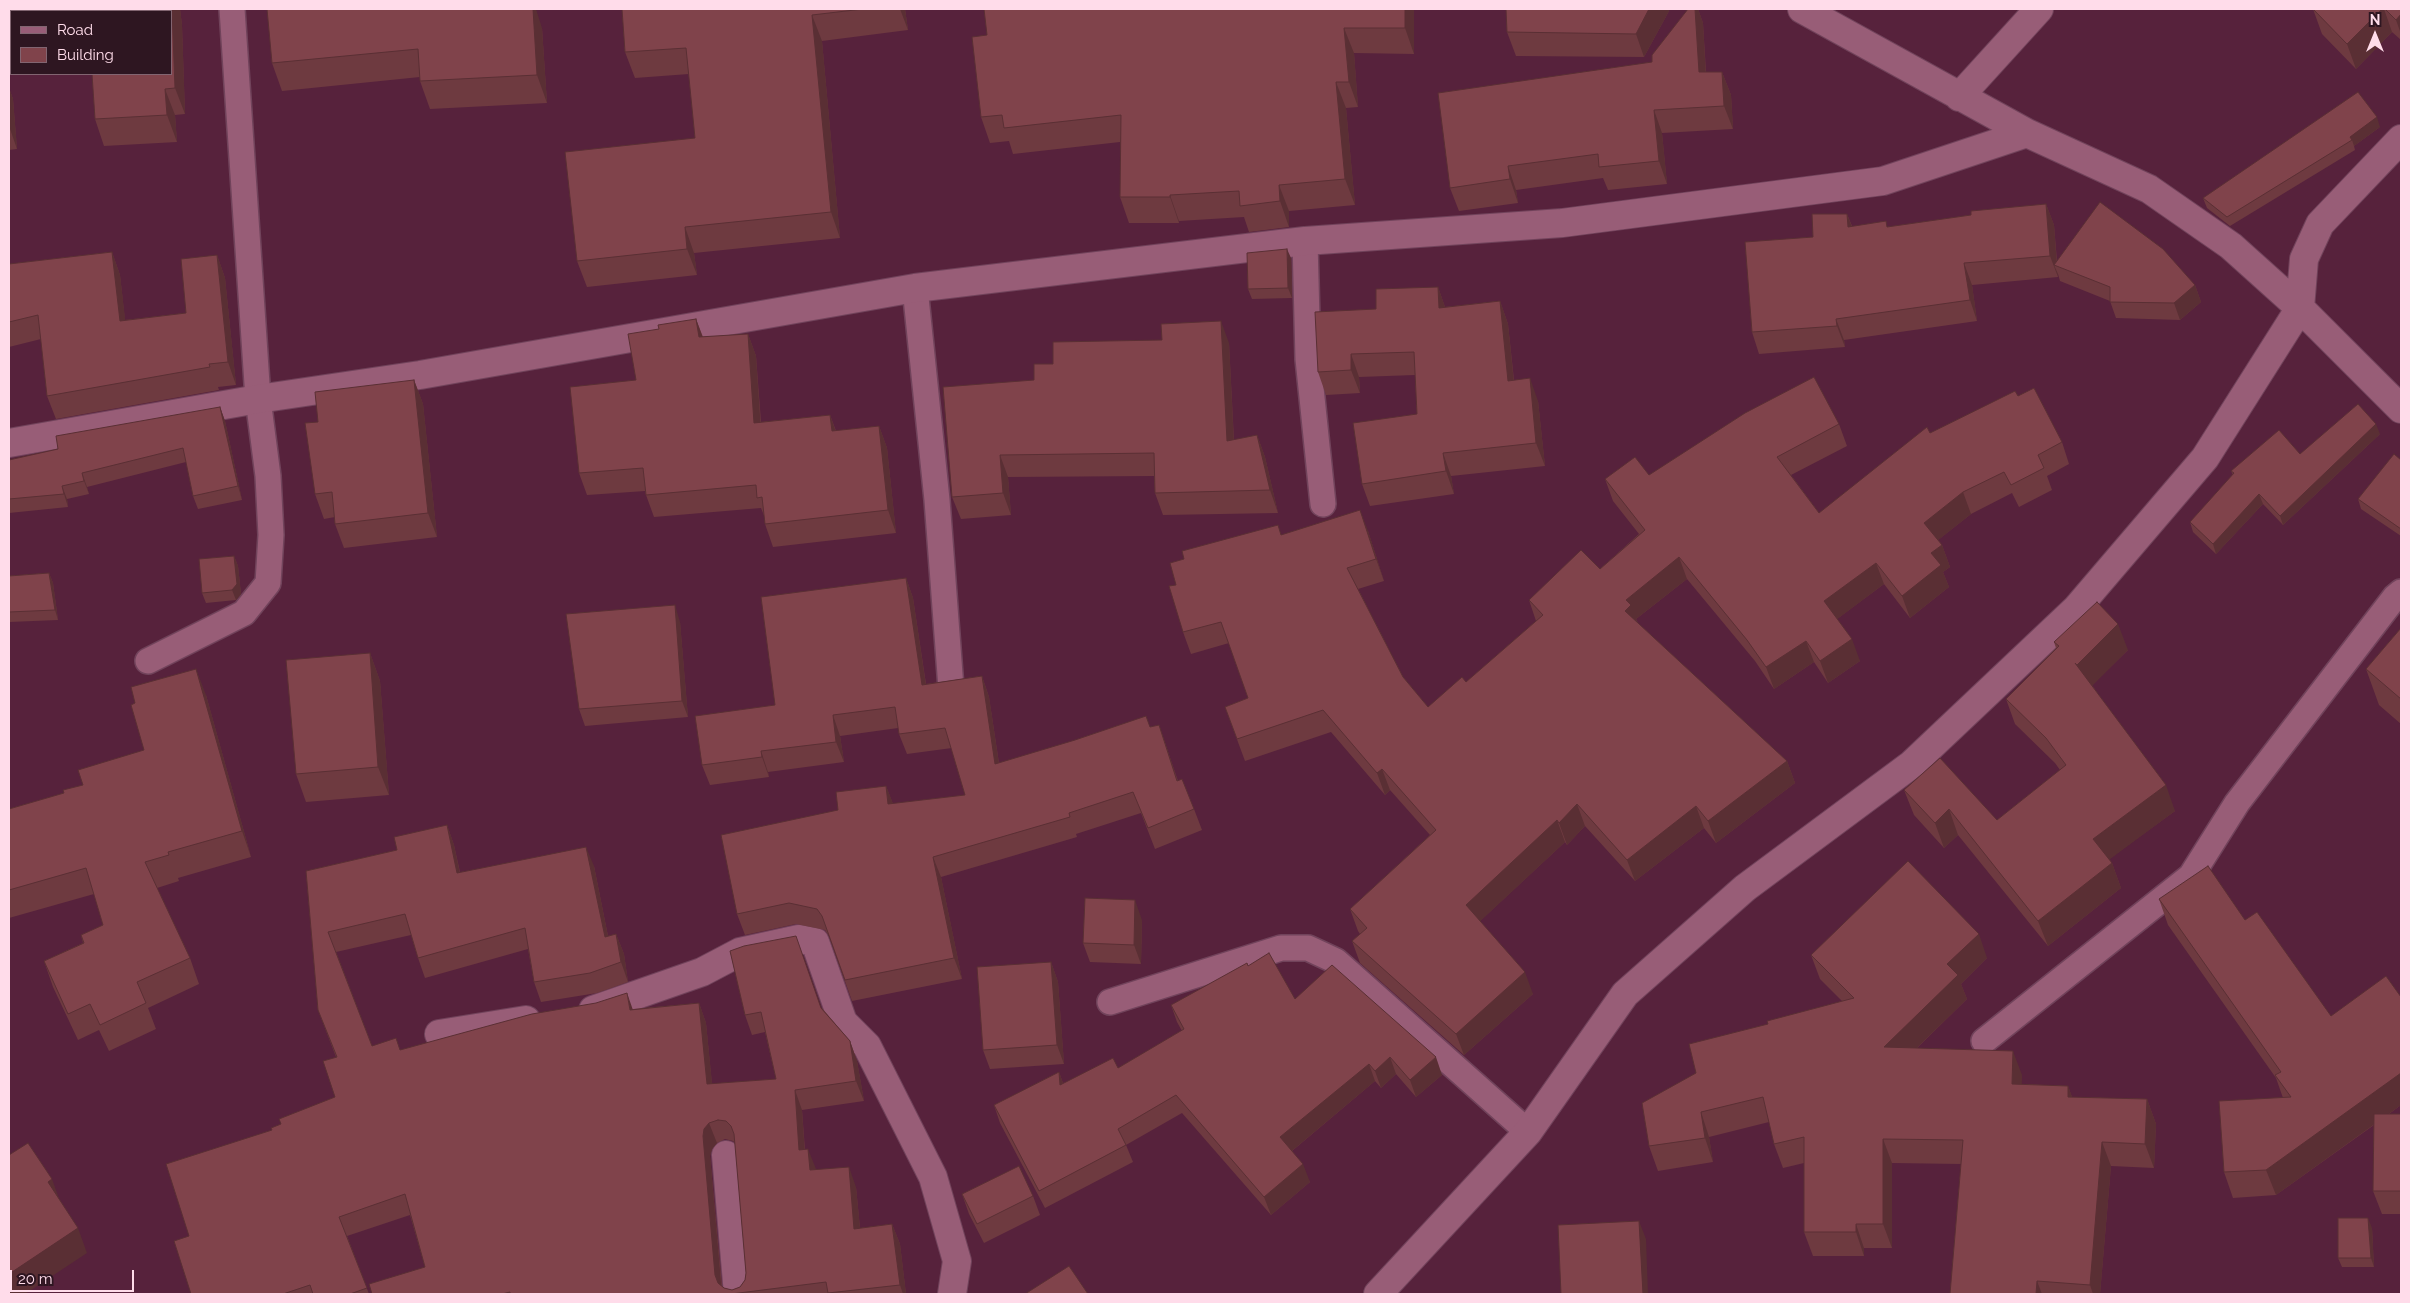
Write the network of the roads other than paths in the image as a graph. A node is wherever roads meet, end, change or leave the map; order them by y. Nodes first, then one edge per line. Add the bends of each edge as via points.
1 (232, 9) edge
2 (1802, 9) edge
3 (2039, 9) edge
4 (1960, 96) junction
5 (2027, 133) junction
6 (2401, 139) edge
7 (1305, 241) junction
8 (915, 288) junction
9 (2300, 308) junction
10 (258, 399) junction
11 (2401, 409) edge
12 (9, 443) edge
13 (1323, 504) dead end
14 (2401, 592) edge
15 (148, 661) dead end
16 (951, 688) edge
17 (1110, 1002) dead end
18 (439, 1034) dead end
19 (1984, 1041) dead end
20 (1528, 1132) junction
21 (726, 1155) dead end
22 (738, 1294) edge
23 (952, 1294) edge
24 (1378, 1294) edge

1 - 10 lane
2 - 4 street
3 - 4 street
4 - 5 street
5 - 7 street via 1883,181 1562,223
5 - 9 street via 2149,189 2231,246
6 - 9 street via 2320,224 2304,259
7 - 8 street
7 - 13 lane via 1308,359
8 - 10 street via 420,375
8 - 16 lane via 937,500
9 - 11 street
9 - 20 street via 2205,458 2076,609 1912,764 1745,888 1625,994
10 - 12 street
10 - 15 lane via 268,476 271,535 268,584 244,614
14 - 19 lane via 2237,803 2191,876
17 - 20 lane via 1281,948 1308,948 1336,961
18 - 23 street via 601,1008 693,976 740,952 799,939 815,942 843,1022 867,1046 933,1178 957,1261
20 - 24 street
21 - 22 street

